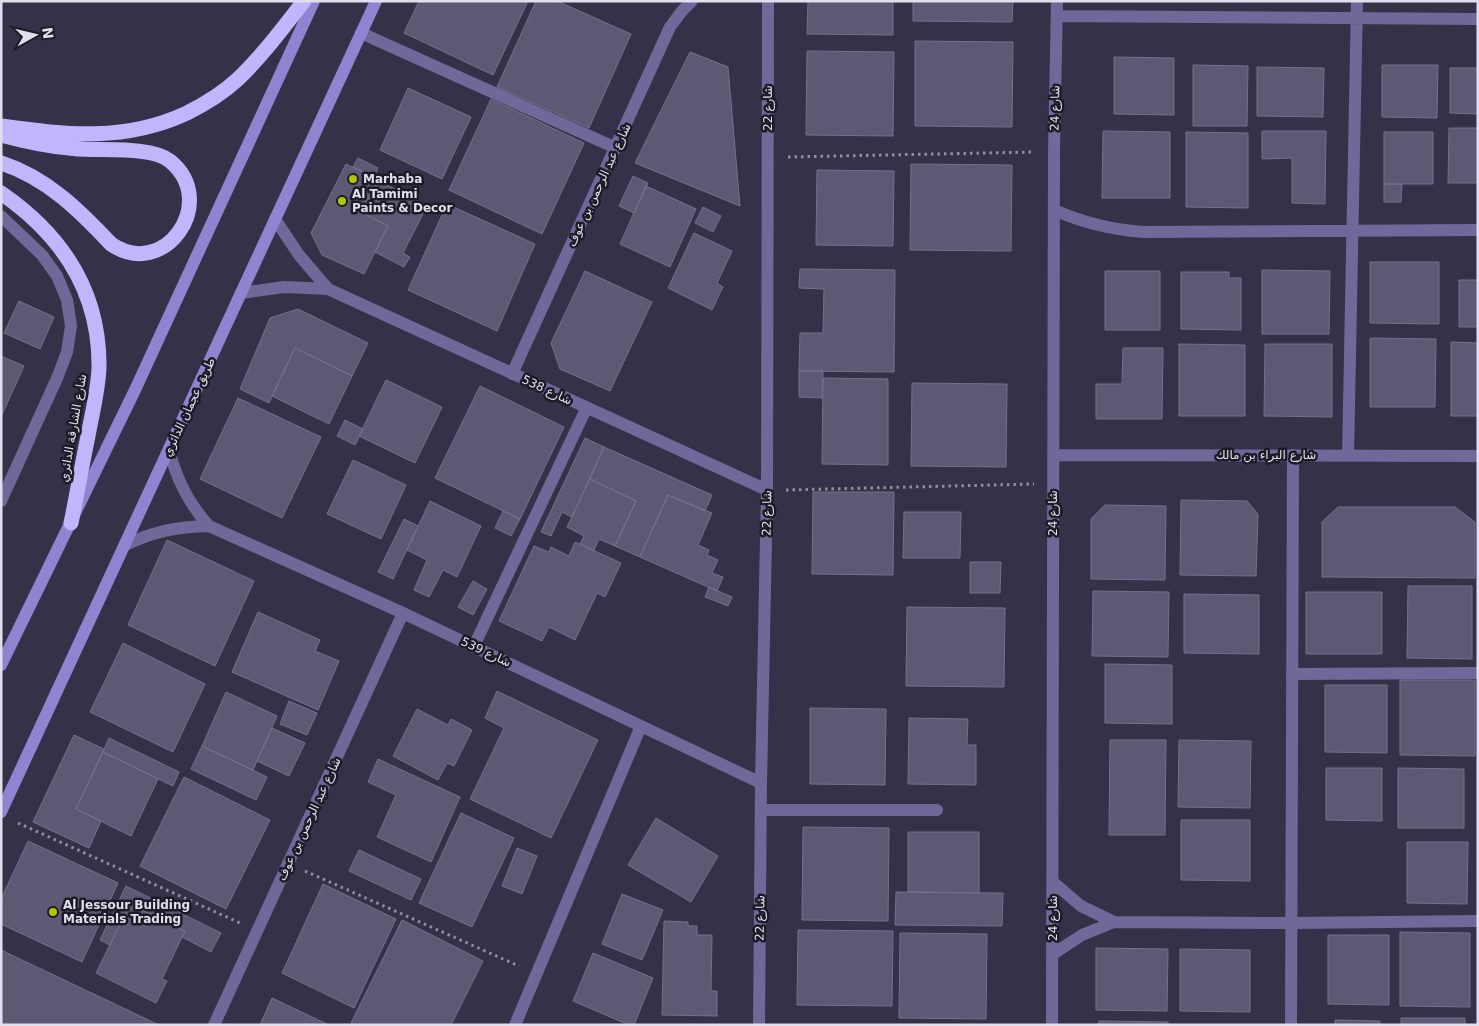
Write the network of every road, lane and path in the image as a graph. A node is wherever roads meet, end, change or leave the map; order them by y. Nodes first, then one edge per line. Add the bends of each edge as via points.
1 (304, 1) edge
2 (314, 1) edge
3 (376, 1) edge
4 (692, 1) edge
5 (768, 1) edge
6 (1057, 1) edge
7 (1357, 1) edge
8 (1057, 16) junction
9 (1356, 18) junction
10 (1478, 19) edge
11 (361, 33) junction
12 (1, 126) edge
13 (1, 135) edge
14 (616, 148) junction
15 (1054, 152) junction
16 (768, 158) junction
17 (1, 163) edge
18 (1, 193) edge
19 (1054, 210) junction
20 (1, 216) edge
21 (275, 219) junction
22 (1352, 230) junction
23 (1478, 230) edge
24 (328, 289) junction
25 (241, 293) junction
26 (512, 374) junction
27 (586, 409) junction
28 (169, 449) junction
29 (1054, 455) junction
30 (1293, 456) junction
31 (1348, 456) junction
32 (1478, 456) edge
33 (1053, 484) junction
34 (768, 490) junction
35 (1, 501) edge
36 (71, 522) junction
37 (208, 526) junction
38 (125, 544) junction
39 (403, 613) junction
40 (474, 646) junction
41 (1, 665) edge
42 (1478, 673) edge
43 (1292, 674) junction
44 (641, 726) junction
45 (761, 783) junction
46 (761, 810) junction
47 (937, 810) dead end
48 (6, 816) edge
49 (288, 863) junction
50 (1053, 882) junction
51 (1478, 921) edge
52 (1114, 922) junction
53 (1291, 923) junction
54 (257, 931) junction
55 (1053, 954) junction
56 (535, 973) junction
57 (214, 1025) edge
58 (515, 1025) edge
59 (759, 1025) edge
60 (1052, 1025) edge
61 (1290, 1025) edge

1 - 12 highway via 237,80 204,105 168,122 128,132 87,135
2 - 36 main road
3 - 11 main road, طريق عجمان الدائري
4 - 14 street, شارع عبد الرحمن بن عوف via 670,27
5 - 16 street, شارع 22
6 - 8 street, شارع 24
7 - 9 street
8 - 9 street
8 - 15 street, شارع 24
9 - 10 street
9 - 22 street
11 - 14 street
11 - 21 main road, طريق عجمان الدائري
13 - 17 highway via 70,149 156,153 179,170 190,197 189,211 184,226 167,244 156,250 131,253 111,244 73,204 52,189 31,175
14 - 26 street, شارع عبد الرحمن بن عوف
15 - 16 path
15 - 19 street, شارع 24
16 - 34 street, شارع 22
18 - 36 highway, شارع الشارقة الدائري via 46,229 65,252 91,308 99,369
19 - 22 street via 1076,220 1120,231
19 - 29 street, شارع 24
20 - 35 street via 42,255 57,276 67,300 71,326 68,352
21 - 24 street, شارع 538 via 299,255
21 - 25 main road, طريق عجمان الدائري
22 - 23 street
22 - 31 street
24 - 25 street, شارع 538 via 284,288
24 - 26 street, شارع 538
25 - 28 main road, طريق عجمان الدائري
26 - 27 street, شارع 538
27 - 34 street, شارع 538
27 - 40 street
28 - 37 street, شارع 539 via 179,483 196,513
28 - 38 main road, طريق عجمان الدائري
29 - 30 street, شارع البراء بن مالك
29 - 33 street, شارع 24
30 - 31 street, شارع البراء بن مالك
30 - 43 street
31 - 32 street, شارع البراء بن مالك
33 - 34 path
33 - 50 street, شارع 24
34 - 45 street, شارع 22
36 - 41 main road
37 - 38 street, شارع 539 via 165,530
37 - 39 street, شارع 539
38 - 48 main road, طريق عجمان الدائري
39 - 40 street, شارع 539
39 - 49 street, شارع عبد الرحمن بن عوف
40 - 44 street, شارع 539
42 - 43 street
43 - 53 street
44 - 45 street, شارع 539
44 - 56 street
45 - 46 street, شارع 22
46 - 47 street
46 - 59 street, شارع 22
48 - 54 path
49 - 54 street, شارع عبد الرحمن بن عوف
49 - 56 path
50 - 52 street via 1081,906
50 - 55 street, شارع 24
51 - 53 street
52 - 53 street
52 - 55 street via 1082,935
53 - 61 street
54 - 57 street, شارع عبد الرحمن بن عوف
55 - 60 street, شارع 24
56 - 58 street

